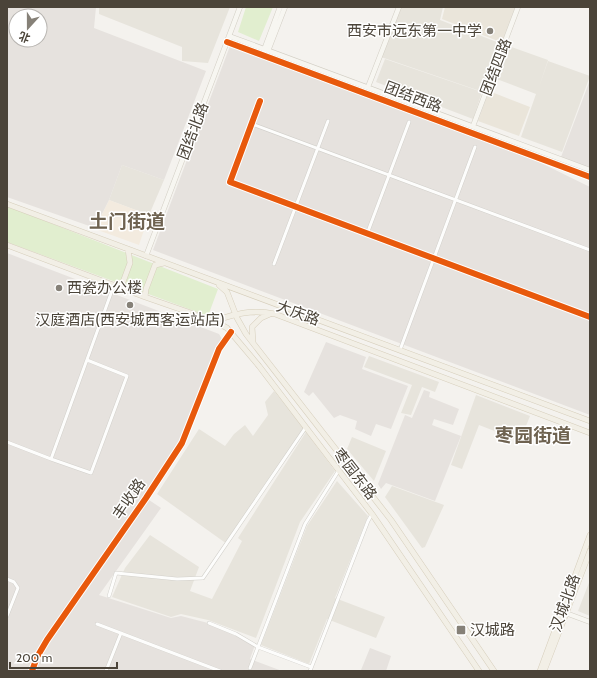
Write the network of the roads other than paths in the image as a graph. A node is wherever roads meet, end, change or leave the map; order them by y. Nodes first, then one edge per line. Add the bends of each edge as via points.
1 (240, 7) edge
2 (280, 7) edge
3 (285, 7) edge
4 (399, 7) edge
5 (518, 7) edge
6 (229, 36) junction
7 (227, 42) junction
8 (266, 50) junction
9 (264, 56) junction
10 (368, 87) junction
11 (260, 101) dead end
12 (328, 121) dead end
13 (409, 122) dead end
14 (252, 124) junction
15 (473, 126) junction
16 (475, 147) dead end
17 (317, 148) junction
18 (590, 170) edge
19 (389, 175) junction
20 (590, 178) edge
21 (456, 200) junction
22 (7, 204) edge
23 (295, 207) junction
24 (367, 234) junction
25 (7, 245) edge
26 (128, 249) junction
27 (590, 250) edge
28 (146, 256) junction
29 (434, 259) junction
30 (165, 263) junction
31 (274, 264) dead end
32 (215, 281) junction
33 (114, 285) junction
34 (144, 297) junction
35 (294, 311) junction
36 (271, 313) junction
37 (236, 314) junction
38 (590, 317) edge
39 (291, 320) junction
40 (214, 321) junction
41 (231, 332) junction
42 (254, 343) junction
43 (400, 350) junction
44 (87, 360) junction
45 (590, 421) edge
46 (306, 427) junction
47 (590, 433) edge
48 (7, 442) edge
49 (51, 459) junction
50 (339, 470) junction
51 (372, 514) junction
52 (590, 535) edge
53 (590, 551) edge
54 (7, 579) edge
55 (109, 596) dead end
56 (564, 612) junction
57 (7, 616) edge
58 (590, 622) edge
59 (209, 623) dead end
60 (97, 624) dead end
61 (120, 633) junction
62 (258, 647) junction
63 (311, 667) junction
64 (250, 668) dead end
65 (32, 671) edge
66 (106, 671) edge
67 (220, 671) edge
68 (310, 671) edge
69 (479, 671) edge
70 (494, 671) edge
71 (540, 671) edge
72 (544, 671) edge

1 - 6 street, 团结北路
2 - 8 street
3 - 8 street
4 - 10 street
5 - 15 street, 团结四路
6 - 7 street, 团结北路
6 - 8 street, 团结西路
7 - 9 street, 团结西路
7 - 28 street, 团结北路
8 - 9 street
8 - 10 street, 团结西路
9 - 20 street, 团结西路
10 - 15 street, 团结西路
11 - 14 street
12 - 17 street
13 - 19 street
14 - 17 street
14 - 23 street via 230,182
15 - 18 street, 团结西路
16 - 21 street
17 - 19 street
17 - 23 street
19 - 21 street
19 - 24 street
21 - 27 street
21 - 29 street
22 - 26 main road, 大庆路
23 - 24 street
23 - 31 street
24 - 29 street
25 - 33 main road
26 - 28 main road, 大庆路
26 - 33 main road via 130,263 122,282
28 - 30 main road, 大庆路
29 - 38 street
29 - 43 street
30 - 32 main road, 大庆路
30 - 34 main road via 155,264
32 - 35 main road, 大庆路
32 - 37 main road, 枣园东路 via 227,292
33 - 34 main road
33 - 44 street
34 - 40 main road
35 - 39 main road
35 - 43 main road, 大庆路
36 - 37 main road, 大庆路 via 250,311
36 - 39 main road, 大庆路
36 - 42 main road via 252,327
37 - 40 main road, 大庆路
37 - 42 main road, 枣园东路 via 246,334
39 - 47 main road, 大庆路
40 - 41 main road, 枣园东路
41 - 46 main road, 枣园东路
41 - 65 street, 丰收路 via 219,349 182,442 47,640
42 - 70 main road, 枣园东路 via 390,520
43 - 45 main road, 大庆路
44 - 49 street
44 - 49 street via 127,376 91,473
46 - 50 main road, 枣园东路
46 - 55 street via 203,578 116,573
48 - 49 street
50 - 51 main road, 枣园东路
50 - 62 street via 305,524
51 - 63 street
51 - 69 main road, 枣园东路
52 - 56 main road, 汉城北路
53 - 56 main road, 汉城北路
54 - 57 street via 14,582 18,588
56 - 58 street
56 - 71 main road, 汉城北路
56 - 72 main road, 汉城北路
59 - 62 street
60 - 61 street
61 - 66 street
61 - 67 street
62 - 63 street
62 - 64 street
63 - 68 street

